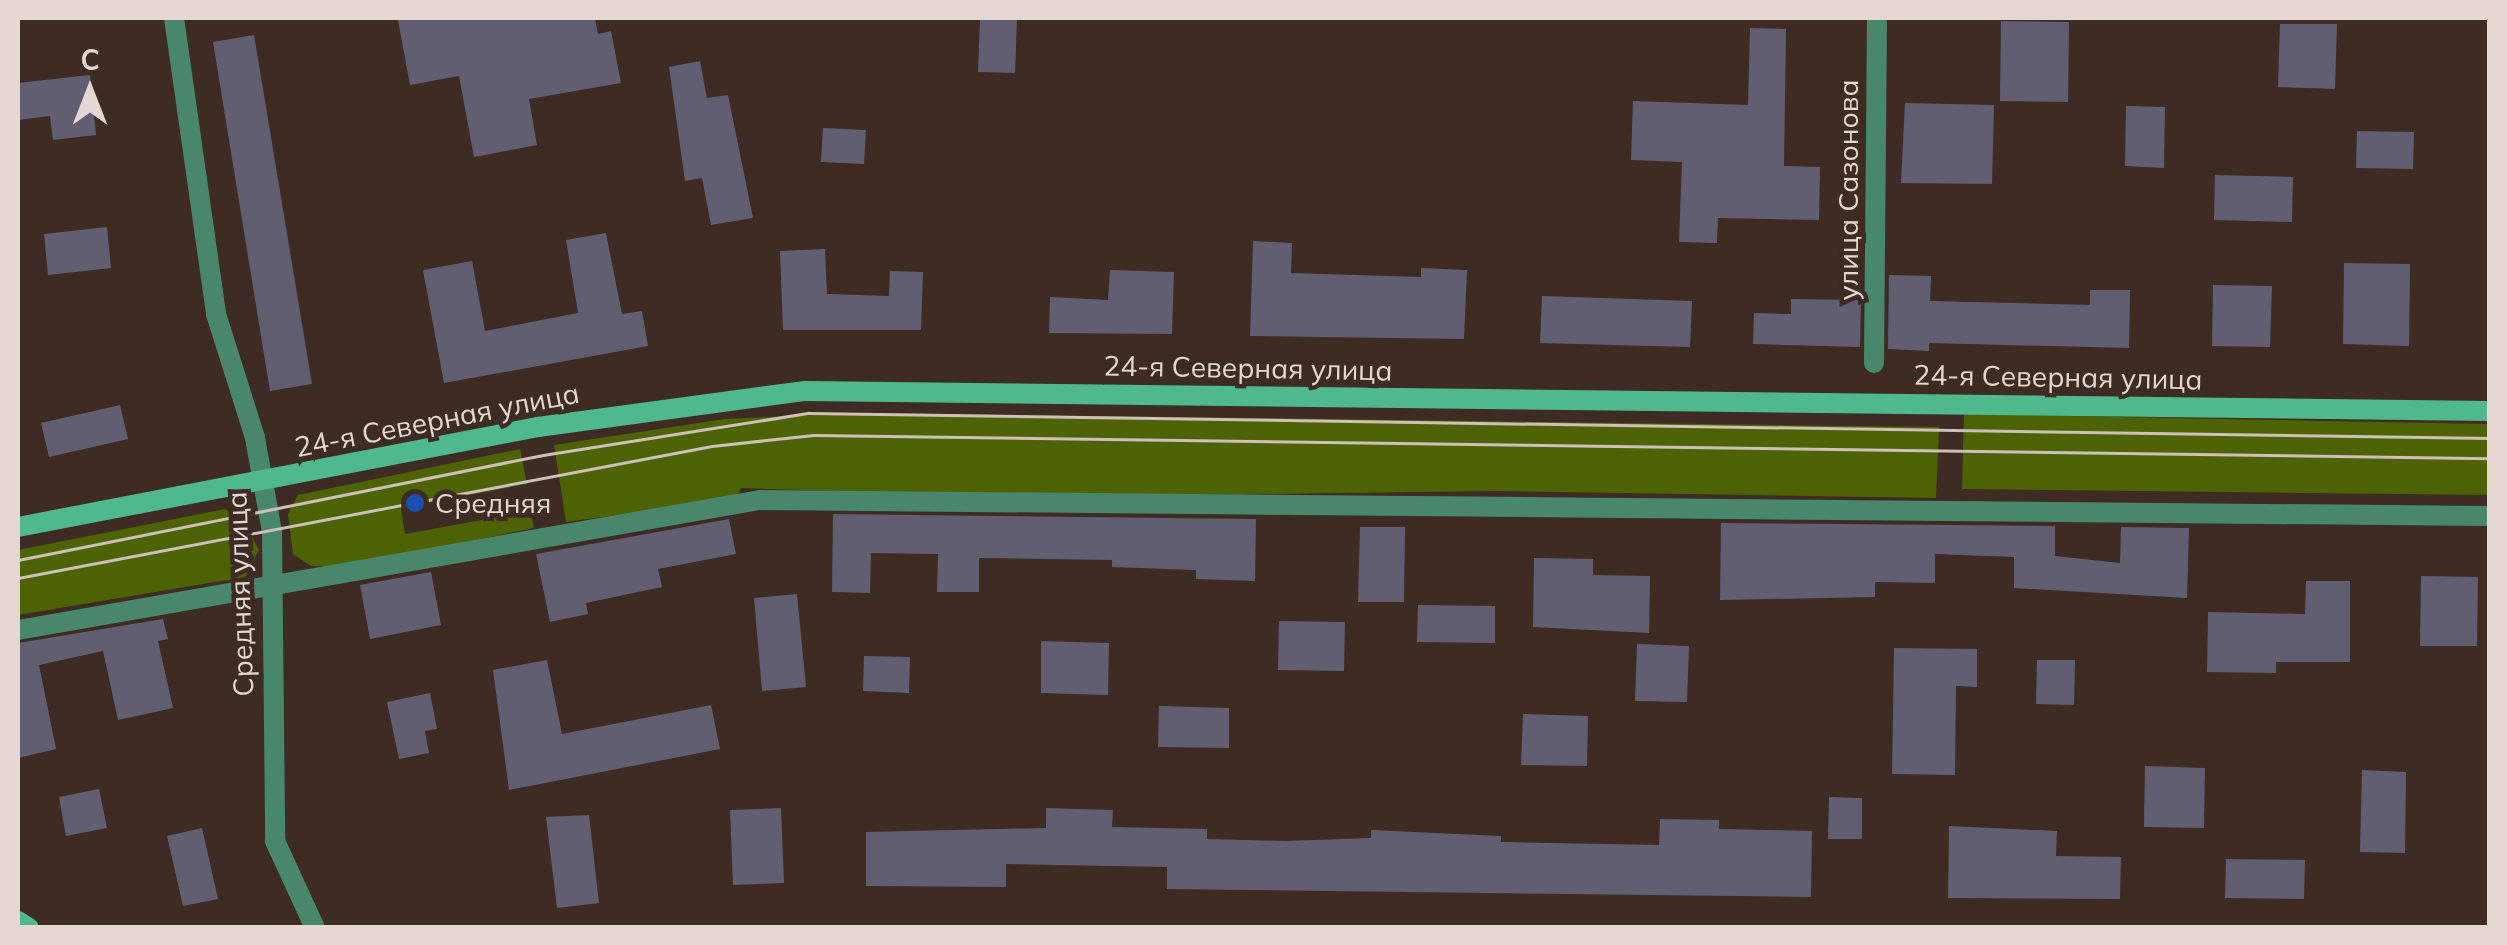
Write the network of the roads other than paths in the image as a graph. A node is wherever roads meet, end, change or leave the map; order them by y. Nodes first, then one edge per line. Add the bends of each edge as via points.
1 (174, 18) edge
2 (1877, 18) edge
3 (1874, 363) dead end
4 (2490, 411) edge
5 (264, 481) junction
6 (2490, 516) edge
7 (18, 527) edge
8 (270, 583) junction
9 (18, 630) edge
10 (18, 920) edge
11 (28, 928) edge
12 (315, 928) edge

1 - 5 street, Средняя улица via 216,314
2 - 3 street, улица Сазонова
4 - 5 main road, 24-я Северная улица via 806,391 538,428
5 - 7 main road, 24-я Северная улица
5 - 8 street, Средняя улица
6 - 8 street via 760,500
8 - 9 street
8 - 12 street, Средняя улица via 275,840
10 - 11 main road

